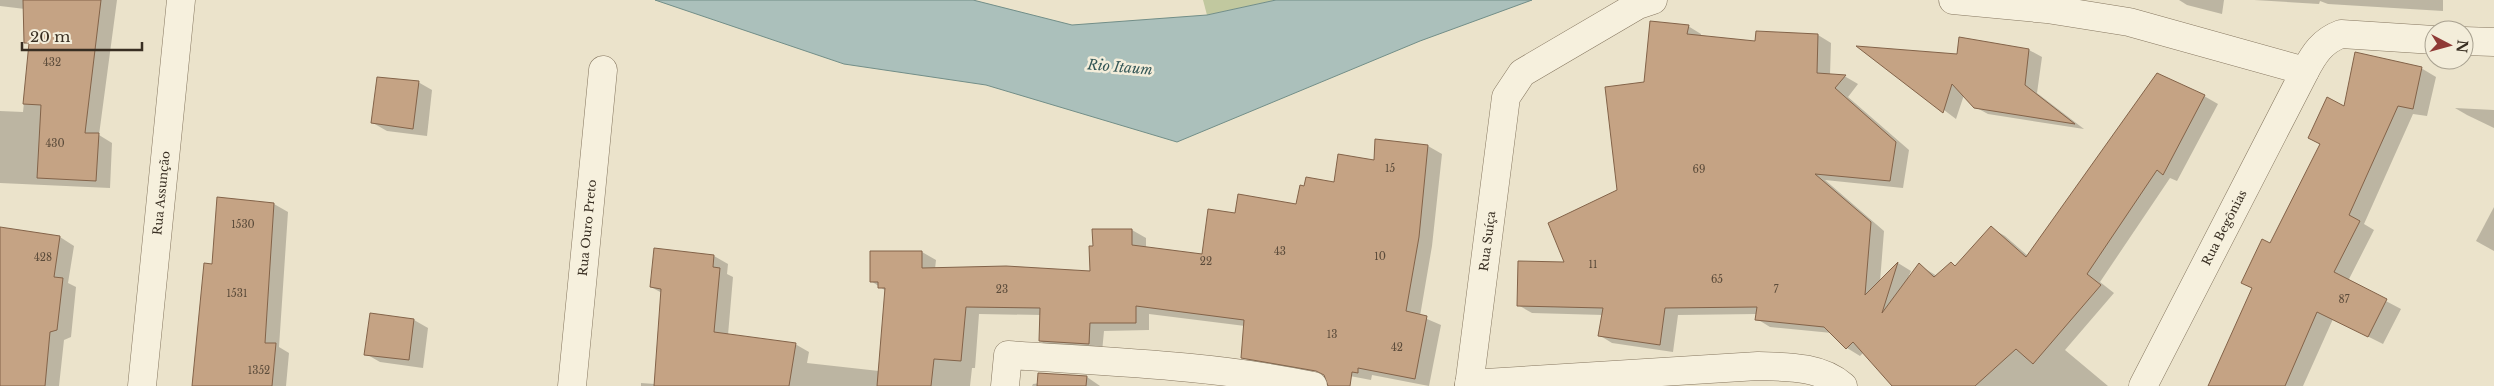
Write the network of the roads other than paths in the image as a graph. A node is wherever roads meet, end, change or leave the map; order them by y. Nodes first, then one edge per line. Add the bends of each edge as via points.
1 (181, 0) edge
2 (1653, 0) edge
3 (1953, 0) edge
4 (2424, 39) edge
5 (2474, 42) edge
6 (2494, 42) edge
7 (603, 70) dead end
8 (2305, 71) junction
9 (1469, 385) edge
10 (142, 386) edge
11 (572, 386) edge
12 (1005, 386) edge
13 (1313, 386) edge
14 (1843, 386) edge
15 (2143, 386) edge

1 - 10 street, Rua Assunção
2 - 9 street, Rua Suíça via 1638,5 1522,73 1506,97
3 - 8 street via 2047,9 2129,22
4 - 8 street, Rua Begônias via 2341,34 2330,38 2316,51
5 - 6 street
7 - 11 street, Rua Ouro Preto
8 - 15 street, Rua Begônias
9 - 14 street via 1758,366 1803,368
12 - 13 street via 1008,355 1256,374

